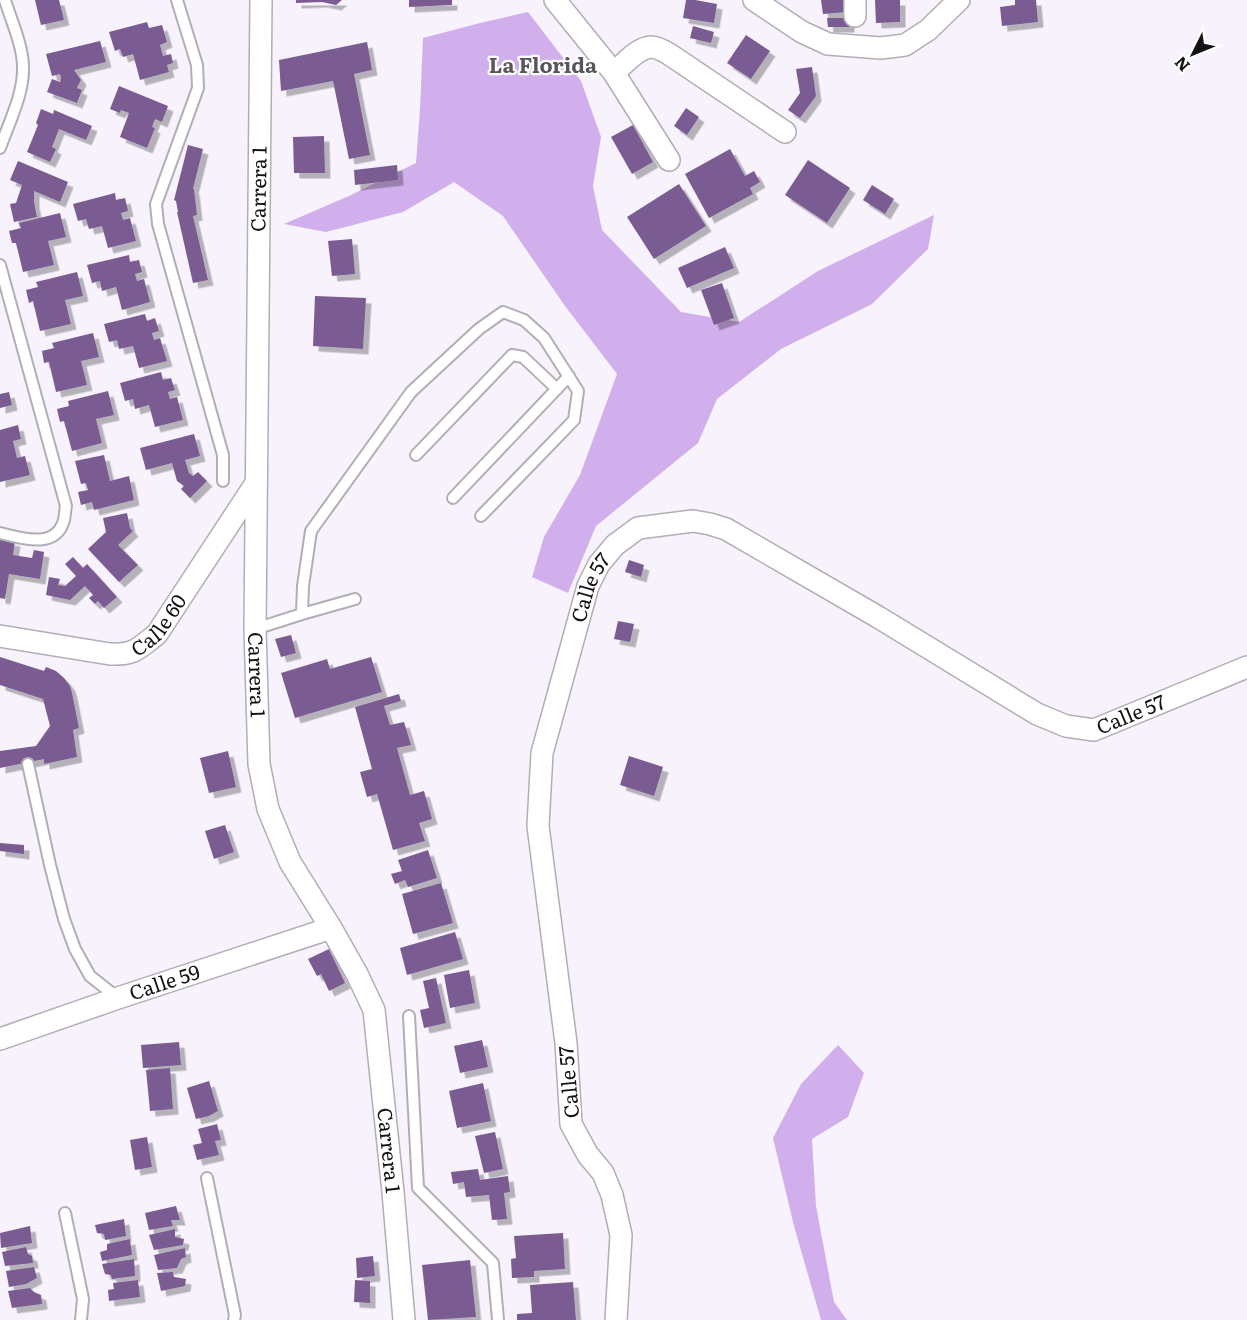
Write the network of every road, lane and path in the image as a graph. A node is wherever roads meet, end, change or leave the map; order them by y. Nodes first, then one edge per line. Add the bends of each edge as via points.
1 (4, 0) edge
2 (177, 0) edge
3 (261, 0) edge
4 (555, 0) edge
5 (754, 0) edge
6 (959, 0) edge
7 (614, 73) junction
8 (785, 132) dead end
9 (0, 148) edge
10 (669, 160) dead end
11 (0, 265) edge
12 (569, 376) junction
13 (557, 389) junction
14 (416, 455) dead end
15 (223, 481) dead end
16 (256, 483) junction
17 (453, 498) dead end
18 (481, 516) dead end
19 (0, 533) edge
20 (355, 599) dead end
21 (302, 614) junction
22 (255, 629) junction
23 (0, 636) edge
24 (1247, 667) edge
25 (28, 764) dead end
26 (331, 928) junction
27 (118, 998) junction
28 (409, 1016) dead end
29 (0, 1039) edge
30 (207, 1178) dead end
31 (418, 1188) junction
32 (393, 1192) junction
33 (65, 1213) dead end
34 (81, 1320) edge
35 (234, 1320) edge
36 (404, 1320) edge
37 (498, 1320) edge
38 (616, 1320) edge

1 - 9 lane via 23,66 21,87
2 - 15 lane via 197,65 198,88 156,204 158,224 223,455
3 - 16 street, Carrera 1
4 - 7 street
5 - 6 street via 828,44 881,48 905,45 928,30
7 - 8 street via 639,51 658,48
7 - 10 street
11 - 19 lane via 66,506 63,523 53,536 36,541
12 - 13 lane
12 - 18 lane via 578,392 574,420
12 - 21 lane via 544,338 524,320 502,312 479,329 411,392 311,531
13 - 14 lane via 523,357 512,355
13 - 17 lane
16 - 22 street, Carrera 1
16 - 23 street, Calle 60 via 157,634 127,655
20 - 21 lane
21 - 22 lane
22 - 26 street, Carrera 1 via 259,764 268,809 290,861
24 - 38 street, Calle 57 via 1094,730 1066,726 1037,714 726,529 693,521 638,528 615,545 588,586 542,753 538,826 566,1043 571,1124 603,1173 621,1235
25 - 27 lane via 50,865 75,949 90,976
26 - 27 street, Calle 59
26 - 32 street, Carrera 1 via 374,1010
27 - 29 street, Calle 59
28 - 31 lane
30 - 35 lane
31 - 32 lane
31 - 37 lane via 493,1263
32 - 36 street, Carrera 1
33 - 34 lane via 83,1299

